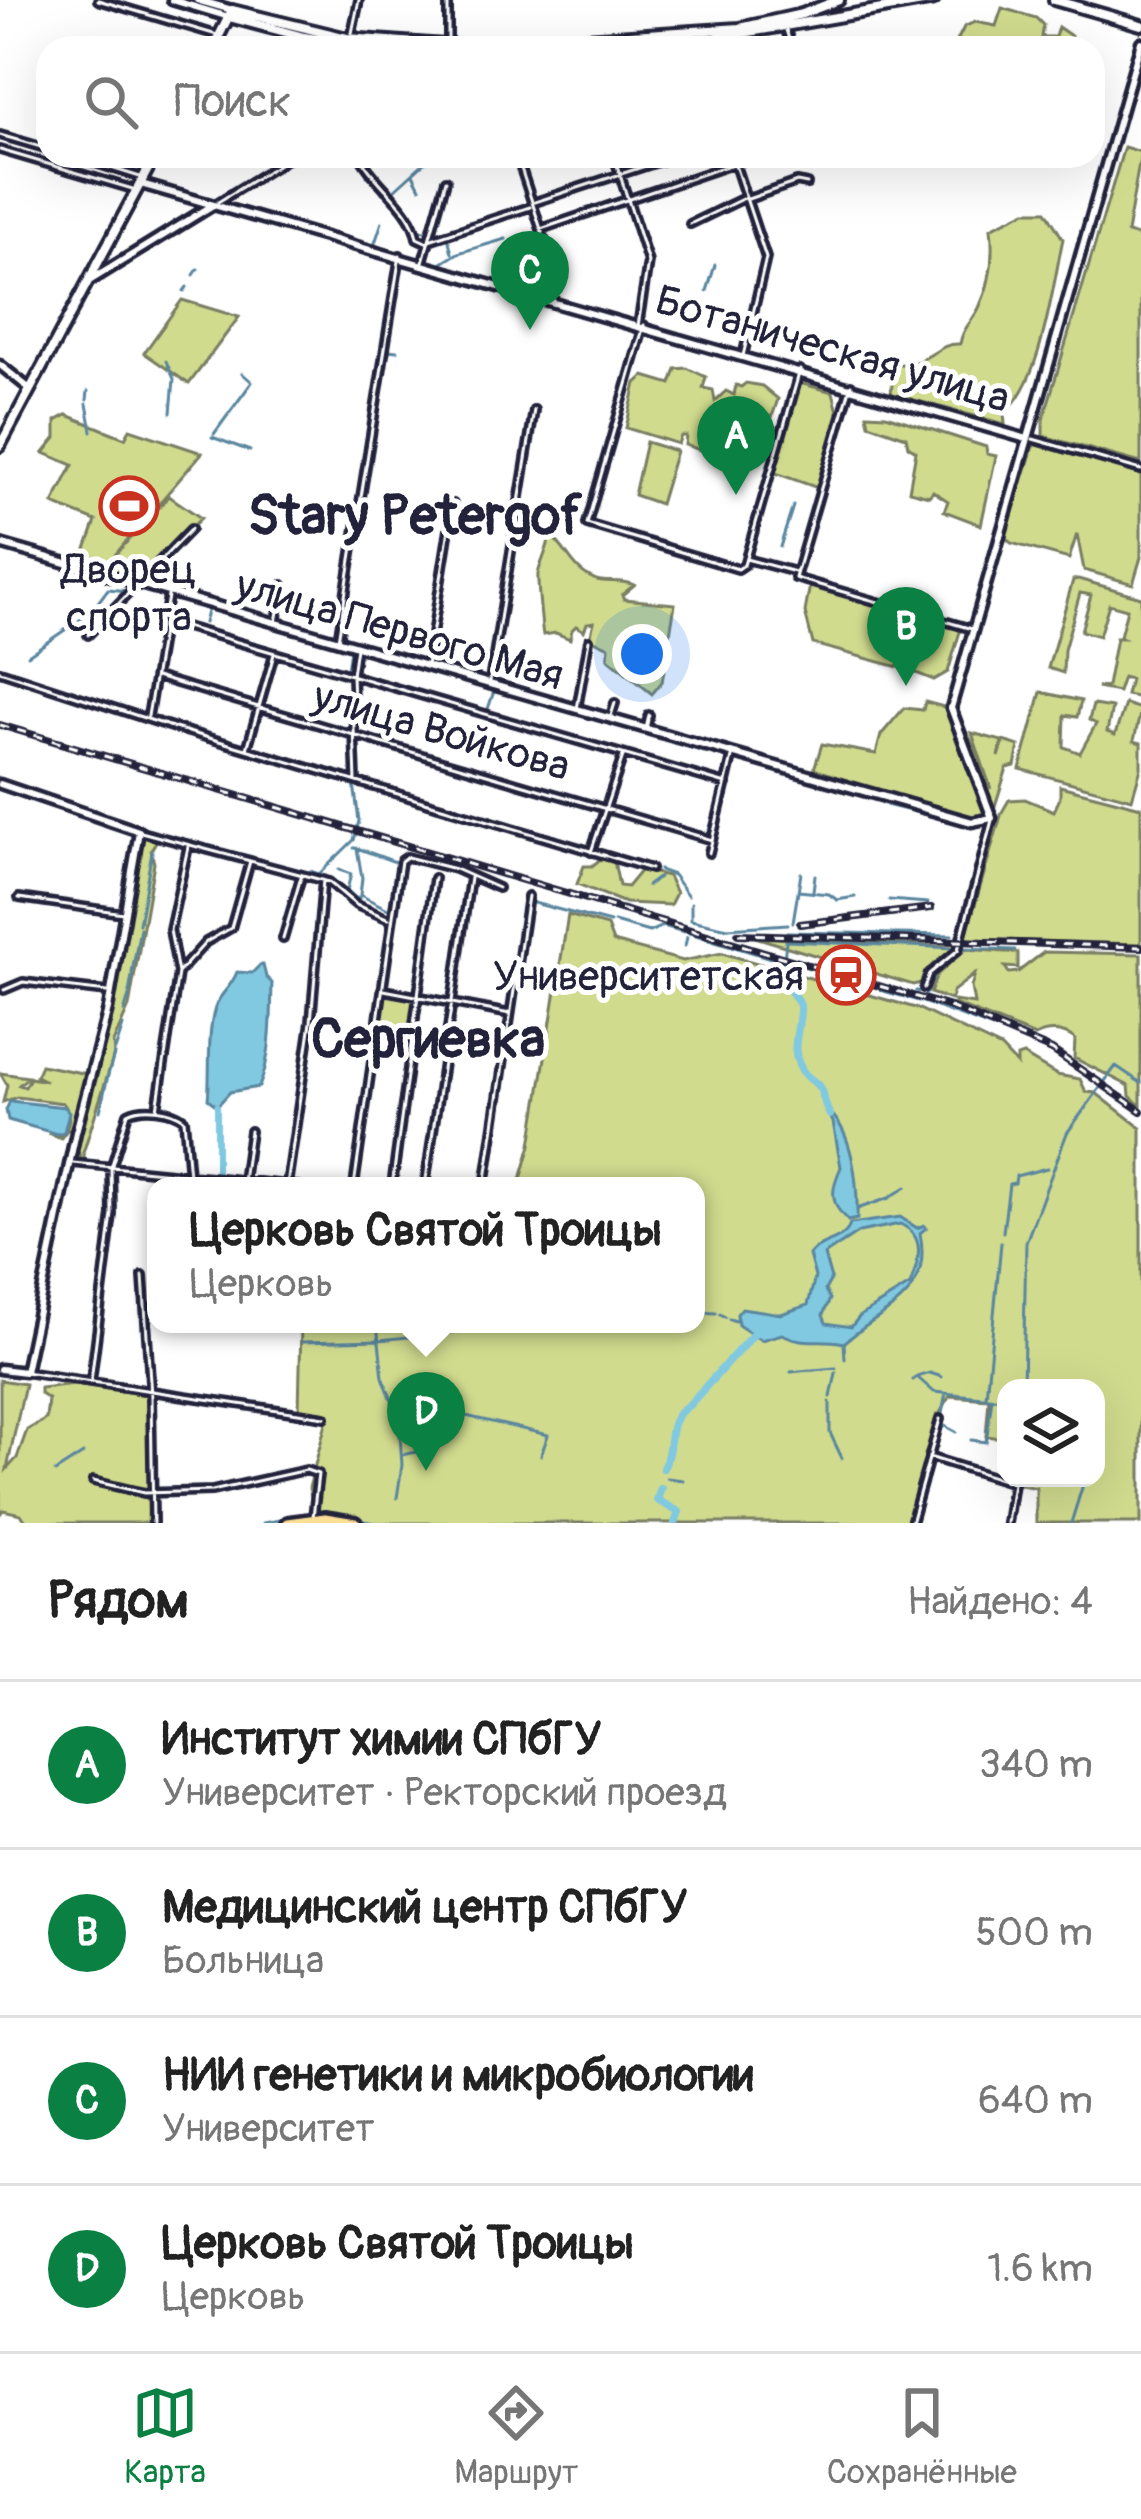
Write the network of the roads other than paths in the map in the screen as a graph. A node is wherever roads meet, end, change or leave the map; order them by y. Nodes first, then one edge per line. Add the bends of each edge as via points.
1 (98, 0) edge
2 (172, 0) edge
3 (197, 0) edge
4 (359, 0) edge
5 (448, 0) edge
6 (839, 0) edge
7 (934, 0) edge
8 (1054, 0) edge
9 (922, 1) edge
10 (231, 13) junction
11 (1141, 25) edge
12 (784, 27) junction
13 (219, 35) joint
14 (329, 36) edge
15 (355, 36) edge
16 (448, 36) edge
17 (714, 36) edge
18 (724, 36) edge
19 (787, 36) edge
20 (1141, 42) edge
21 (1141, 56) edge
22 (0, 135) edge
23 (28, 143) junction
24 (36, 145) edge
25 (0, 150) edge
26 (24, 157) junction
27 (36, 160) edge
28 (71, 168) edge
29 (102, 168) edge
30 (149, 168) edge
31 (273, 168) edge
32 (367, 168) edge
33 (521, 168) edge
34 (617, 168) edge
35 (640, 168) edge
36 (719, 168) edge
37 (736, 168) edge
38 (619, 175) junction
39 (446, 180) dead end
40 (140, 184) junction
41 (807, 184) dead end
42 (746, 198) junction
43 (627, 199) junction
44 (216, 203) junction
45 (533, 204) junction
46 (690, 224) dead end
47 (541, 229) junction
48 (429, 241) junction
49 (400, 257) junction
50 (423, 263) junction
51 (88, 281) junction
52 (553, 301) junction
53 (641, 327) junction
54 (743, 356) junction
55 (0, 365) edge
56 (799, 372) junction
57 (850, 387) junction
58 (31, 389) junction
59 (535, 410) dead end
60 (1029, 438) junction
61 (0, 446) edge
62 (1141, 470) edge
63 (453, 504) dead end
64 (191, 529) dead end
65 (0, 544) edge
66 (745, 562) junction
67 (796, 575) junction
68 (136, 583) junction
69 (283, 585) dead end
70 (169, 592) junction
71 (164, 621) junction
72 (276, 624) junction
73 (974, 629) junction
74 (88, 634) dead end
75 (589, 640) dead end
76 (338, 642) junction
77 (356, 647) junction
78 (274, 652) junction
79 (427, 668) junction
80 (0, 671) edge
81 (352, 675) junction
82 (155, 677) junction
83 (489, 686) junction
84 (615, 704) dead end
85 (260, 707) junction
86 (576, 711) junction
87 (650, 716) dead end
88 (148, 718) junction
89 (610, 721) junction
90 (646, 731) junction
91 (354, 735) junction
92 (247, 749) junction
93 (623, 754) junction
94 (733, 756) junction
95 (356, 783) junction
96 (0, 784) edge
97 (726, 784) junction
98 (606, 809) junction
99 (992, 818) junction
100 (139, 831) junction
101 (712, 840) junction
102 (188, 844) junction
103 (591, 852) junction
104 (709, 853) dead end
105 (250, 861) junction
106 (651, 869) dead end
107 (302, 874) junction
108 (470, 876) junction
109 (434, 878) dead end
110 (323, 880) junction
111 (498, 888) dead end
112 (528, 896) dead end
113 (19, 898) dead end
114 (125, 914) junction
115 (390, 920) junction
116 (284, 939) dead end
117 (174, 957) junction
118 (188, 962) junction
119 (178, 973) junction
120 (924, 988) dead end
121 (4, 990) dead end
122 (382, 990) junction
123 (111, 993) junction
124 (417, 996) junction
125 (452, 1002) junction
126 (510, 1014) junction
127 (156, 1110) junction
128 (250, 1131) dead end
129 (70, 1163) junction
130 (111, 1168) junction
131 (189, 1176) junction
132 (200, 1177) edge
133 (244, 1177) edge
134 (288, 1177) edge
135 (356, 1177) edge
136 (393, 1177) edge
137 (426, 1177) edge
138 (486, 1177) edge
139 (143, 1276) dead end
140 (0, 1369) edge
141 (25, 1372) junction
142 (92, 1381) junction
143 (149, 1390) junction
144 (325, 1418) dead end
145 (940, 1419) dead end
146 (929, 1457) junction
147 (93, 1481) dead end
148 (152, 1493) junction
149 (313, 1519) junction
150 (153, 1523) edge
151 (287, 1523) edge
152 (356, 1523) edge
153 (911, 1523) edge
154 (1007, 1523) edge

1 - 13 street
2 - 10 street
3 - 10 street
4 - 15 street
5 - 16 street
6 - 17 main road
7 - 9 main road
8 - 11 main road
9 - 12 main road
10 - 13 main road
10 - 14 main road
12 - 18 main road
12 - 19 street
20 - 60 street
21 - 60 street
22 - 23 street
23 - 24 street
23 - 26 street
25 - 26 street, Ботаническая улица
26 - 27 street, Ботаническая улица
28 - 40 street, Ботаническая улица
29 - 40 street, Ботаническая улица
30 - 40 main road
31 - 44 street
32 - 48 street via 413,222 417,238
33 - 45 street
34 - 38 street
35 - 38 street
36 - 43 street
37 - 42 street
38 - 43 street
38 - 45 street
39 - 48 street
40 - 44 street, Ботаническая улица
40 - 51 main road
41 - 42 street
42 - 46 street
42 - 54 street via 766,264
43 - 47 street
43 - 53 street via 648,262
44 - 49 street, Ботаническая улица
44 - 51 street
45 - 47 street
45 - 48 street
47 - 52 street via 554,269
48 - 50 street
49 - 50 street, Ботаническая улица
49 - 76 street
50 - 52 street, Ботаническая улица
51 - 58 main road
52 - 53 street, Ботаническая улица
53 - 54 street, Ботаническая улица
53 - 66 street via 587,524 738,569
54 - 56 street, Ботаническая улица
55 - 58 street
56 - 57 street, Ботаническая улица
56 - 66 street
57 - 60 street, Ботаническая улица
57 - 67 street
58 - 61 main road
59 - 83 street
60 - 62 street
60 - 73 street
63 - 79 street
64 - 68 street
65 - 68 street, улица Первого Мая
66 - 67 street
67 - 73 street
68 - 70 street, улица Первого Мая
68 - 74 street
69 - 72 street
70 - 71 street
70 - 72 street, улица Первого Мая
71 - 78 street
71 - 82 street
72 - 76 street, улица Первого Мая
73 - 99 street via 951,712
75 - 86 street
76 - 77 street, улица Первого Мая
77 - 79 street, улица Первого Мая
77 - 81 street
78 - 81 street
78 - 85 street
79 - 83 street, улица Первого Мая
80 - 88 street
81 - 91 street
81 - 93 street
82 - 85 street, улица Войкова
82 - 88 street
83 - 86 street, улица Первого Мая
84 - 89 street
85 - 91 street, улица Войкова
85 - 92 street
86 - 89 street, улица Первого Мая
87 - 90 street
88 - 92 street
89 - 90 street, улица Первого Мая
90 - 94 street, улица Первого Мая
91 - 95 street
91 - 98 street, улица Войкова
92 - 95 street
93 - 97 street
93 - 98 street
94 - 97 street
94 - 99 street, улица Первого Мая via 964,820
95 - 103 street
96 - 100 street
97 - 101 street
98 - 101 street, улица Войкова
98 - 103 street
99 - 120 street via 958,950
100 - 102 street
100 - 114 street
101 - 104 street
102 - 105 street
102 - 117 street via 171,918
103 - 106 street
105 - 107 street
105 - 118 street via 231,928
107 - 110 street
107 - 116 street
108 - 111 street
108 - 115 street via 404,857
108 - 125 street
109 - 124 street
110 - 115 street
110 - 134 street
112 - 126 street
113 - 114 street
114 - 123 street
115 - 122 street
117 - 118 street
117 - 119 street
118 - 119 street
119 - 127 street
121 - 123 street via 22,982
122 - 124 street
122 - 135 street
123 - 129 street
124 - 125 street
124 - 136 street
125 - 126 street
125 - 137 street
126 - 138 street
127 - 130 street via 125,1116
127 - 131 street via 184,1119
128 - 133 street
129 - 130 street
129 - 141 street
130 - 131 street
130 - 142 street
131 - 132 street
139 - 143 street
140 - 141 street
141 - 142 street
142 - 143 street
143 - 144 street
143 - 148 street
145 - 146 street
146 - 153 street
146 - 154 street via 1013,1484
147 - 148 street
148 - 149 street via 219,1490 296,1470 318,1474
148 - 150 street
149 - 151 main road
149 - 152 main road

